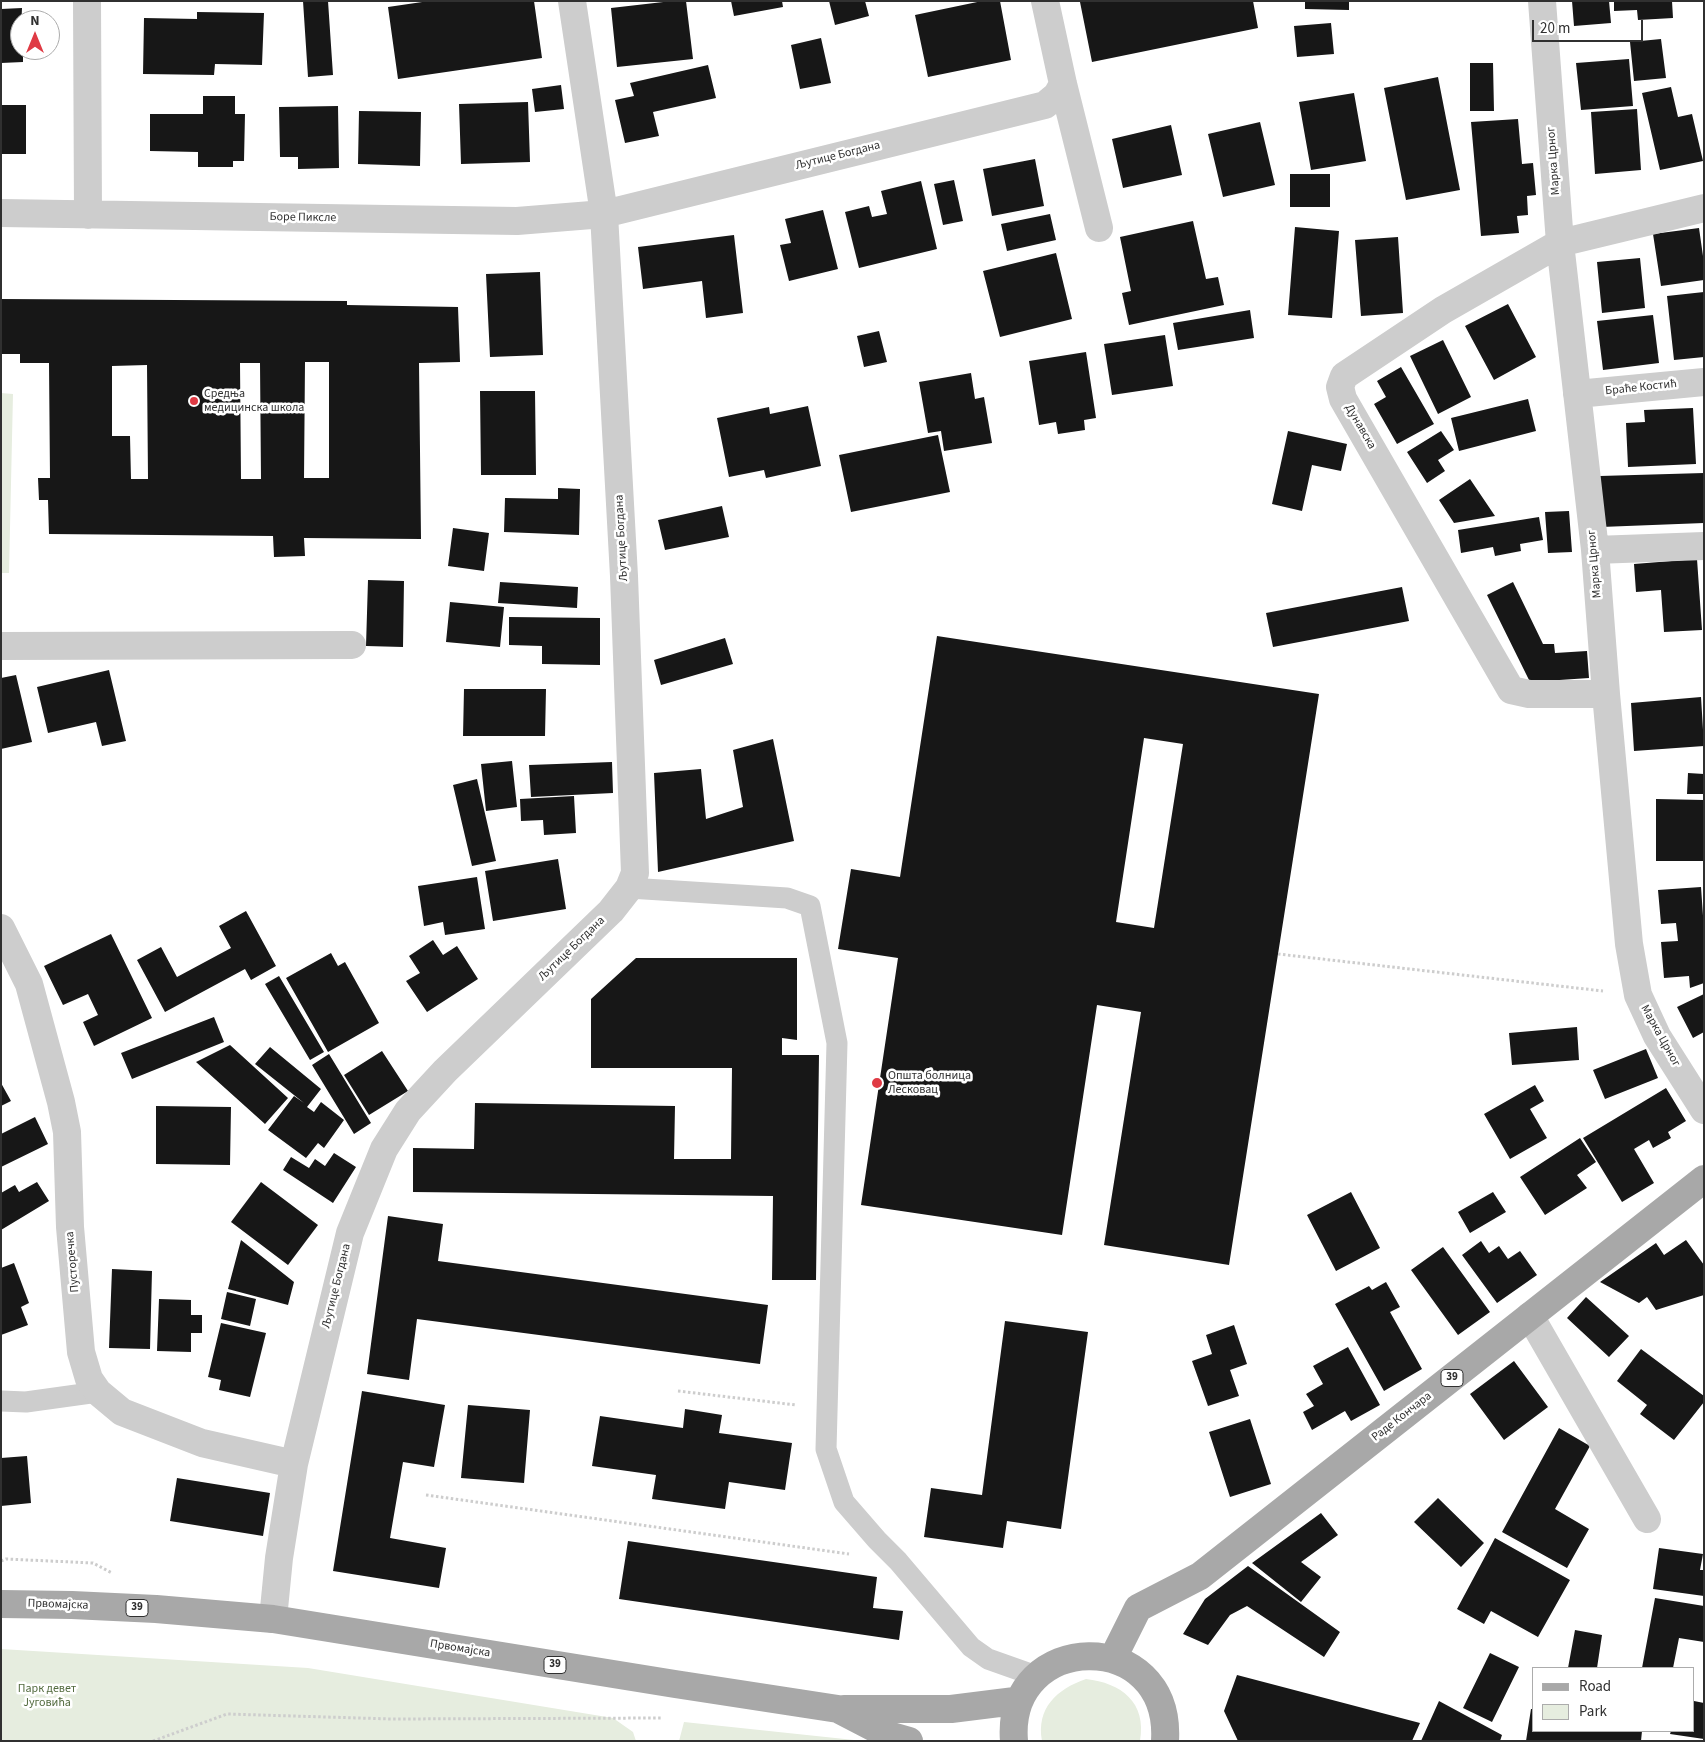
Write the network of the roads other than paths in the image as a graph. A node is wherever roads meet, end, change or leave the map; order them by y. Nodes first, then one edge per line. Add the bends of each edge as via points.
1 (87, 1) edge
2 (572, 1) edge
3 (1045, 1) edge
4 (1542, 1) edge
5 (1063, 84) junction
6 (1704, 208) edge
7 (1, 213) edge
8 (604, 214) junction
9 (88, 215) junction
10 (1099, 228) dead end
11 (1560, 243) junction
12 (1704, 382) edge
13 (1578, 394) junction
14 (1704, 546) edge
15 (1595, 550) junction
16 (352, 645) dead end
17 (1, 646) edge
18 (1606, 694) junction
19 (629, 888) junction
20 (1, 928) edge
21 (1704, 1110) edge
22 (1704, 1179) edge
23 (1530, 1316) junction
24 (98, 1392) junction
25 (1, 1402) edge
26 (294, 1464) junction
27 (1647, 1519) dead end
28 (1, 1604) edge
29 (273, 1619) junction
30 (1113, 1658) junction
31 (1036, 1676) junction
32 (1018, 1704) junction
33 (838, 1709) junction
34 (910, 1741) edge
35 (1014, 1741) edge
36 (1165, 1741) edge

1 - 9 street
2 - 8 street, Љутице Богдана
3 - 5 street
4 - 11 street, Марка Црног
5 - 8 street, Љутице Богдана via 1057,95 1044,105
5 - 10 street
6 - 11 street, Дунавска
7 - 9 street, Боре Пиксле
8 - 9 street, Боре Пиксле via 517,221
8 - 19 street, Љутице Богдана via 627,655 635,873
11 - 13 street, Марка Црног
11 - 18 street, Дунавска via 1443,310 1344,376 1340,387 1343,399 1511,690 1529,694
12 - 13 street, Браће Костић
13 - 15 street, Марка Црног
14 - 15 street
15 - 18 street, Марка Црног
16 - 17 street
18 - 21 street, Марка Црног via 1629,944 1638,995 1657,1036
19 - 26 street, Љутице Богдана via 611,911 445,1071 408,1111 384,1150 350,1233
19 - 31 lane via 787,898 810,906 838,1043 826,1449 844,1502 971,1647 988,1659
20 - 24 street, Пусторечка via 29,984 61,1102 67,1132 70,1227 81,1352 89,1379
22 - 23 main road, Раде Кончара / 39
23 - 27 street
23 - 30 main road, Раде Кончара / 39 via 1200,1576 1138,1608
24 - 25 lane via 26,1402
24 - 26 street, Пусторечка via 122,1412 202,1443
26 - 29 street, Љутице Богдана
28 - 29 main road, Првомајска / 39 via 156,1609
29 - 33 main road, Првомајска / 39
30 - 31 main road via 1093,1655 1072,1657
30 - 36 main road via 1134,1668 1150,1684 1161,1704 1166,1725
31 - 32 main road
32 - 33 main road via 1015,1701 950,1709
32 - 35 main road via 1013,1726
33 - 34 main road, Првомајска / 39 via 888,1734

